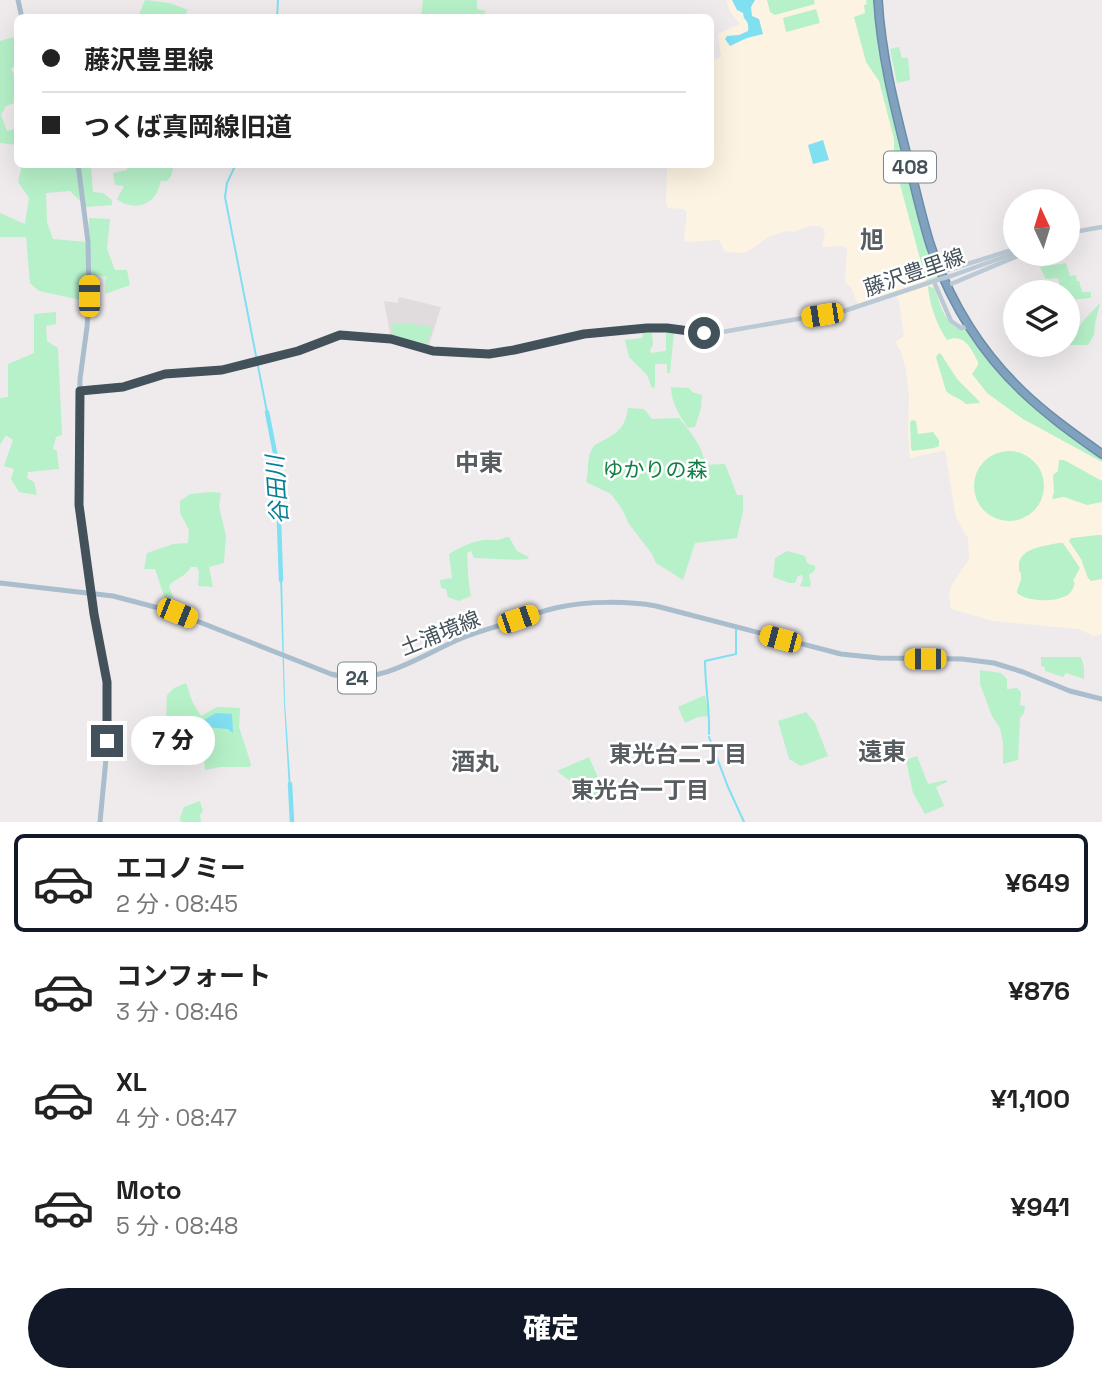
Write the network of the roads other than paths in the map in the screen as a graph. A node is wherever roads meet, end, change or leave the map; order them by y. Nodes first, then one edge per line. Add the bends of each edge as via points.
1 (880, 0) edge
2 (79, 168) edge
3 (1102, 227) edge
4 (1080, 231) edge
5 (1003, 256) edge
6 (1003, 260) edge
7 (949, 277) junction
8 (931, 283) junction
9 (970, 326) junction
10 (80, 391) junction
11 (1102, 451) edge
12 (0, 583) edge
13 (92, 593) junction
14 (1102, 697) edge
15 (100, 822) edge

1 - 7 highway, 408 via 893,83 926,214
1 - 9 highway, 408 via 884,60 928,235 944,279
2 - 10 main road via 89,272
3 - 4 main road
5 - 7 main road, 藤沢豊里線
6 - 7 main road
7 - 8 main road, 藤沢豊里線, bridge
7 - 11 highway, 408 via 980,336 1021,385
8 - 9 main road via 952,323
8 - 10 main road, 藤沢豊里線 via 844,311 722,332 647,328 584,334 489,354 433,351 391,339 340,335 222,370 165,374 123,387
9 - 11 highway, 408 via 1020,390
10 - 13 main road via 79,505
12 - 13 main road, 土浦境線 / 24
13 - 14 main road, 土浦境線 / 24 via 174,612 347,678 388,671 460,639 550,609 624,603 656,606 841,654 979,660
13 - 15 main road via 108,687

